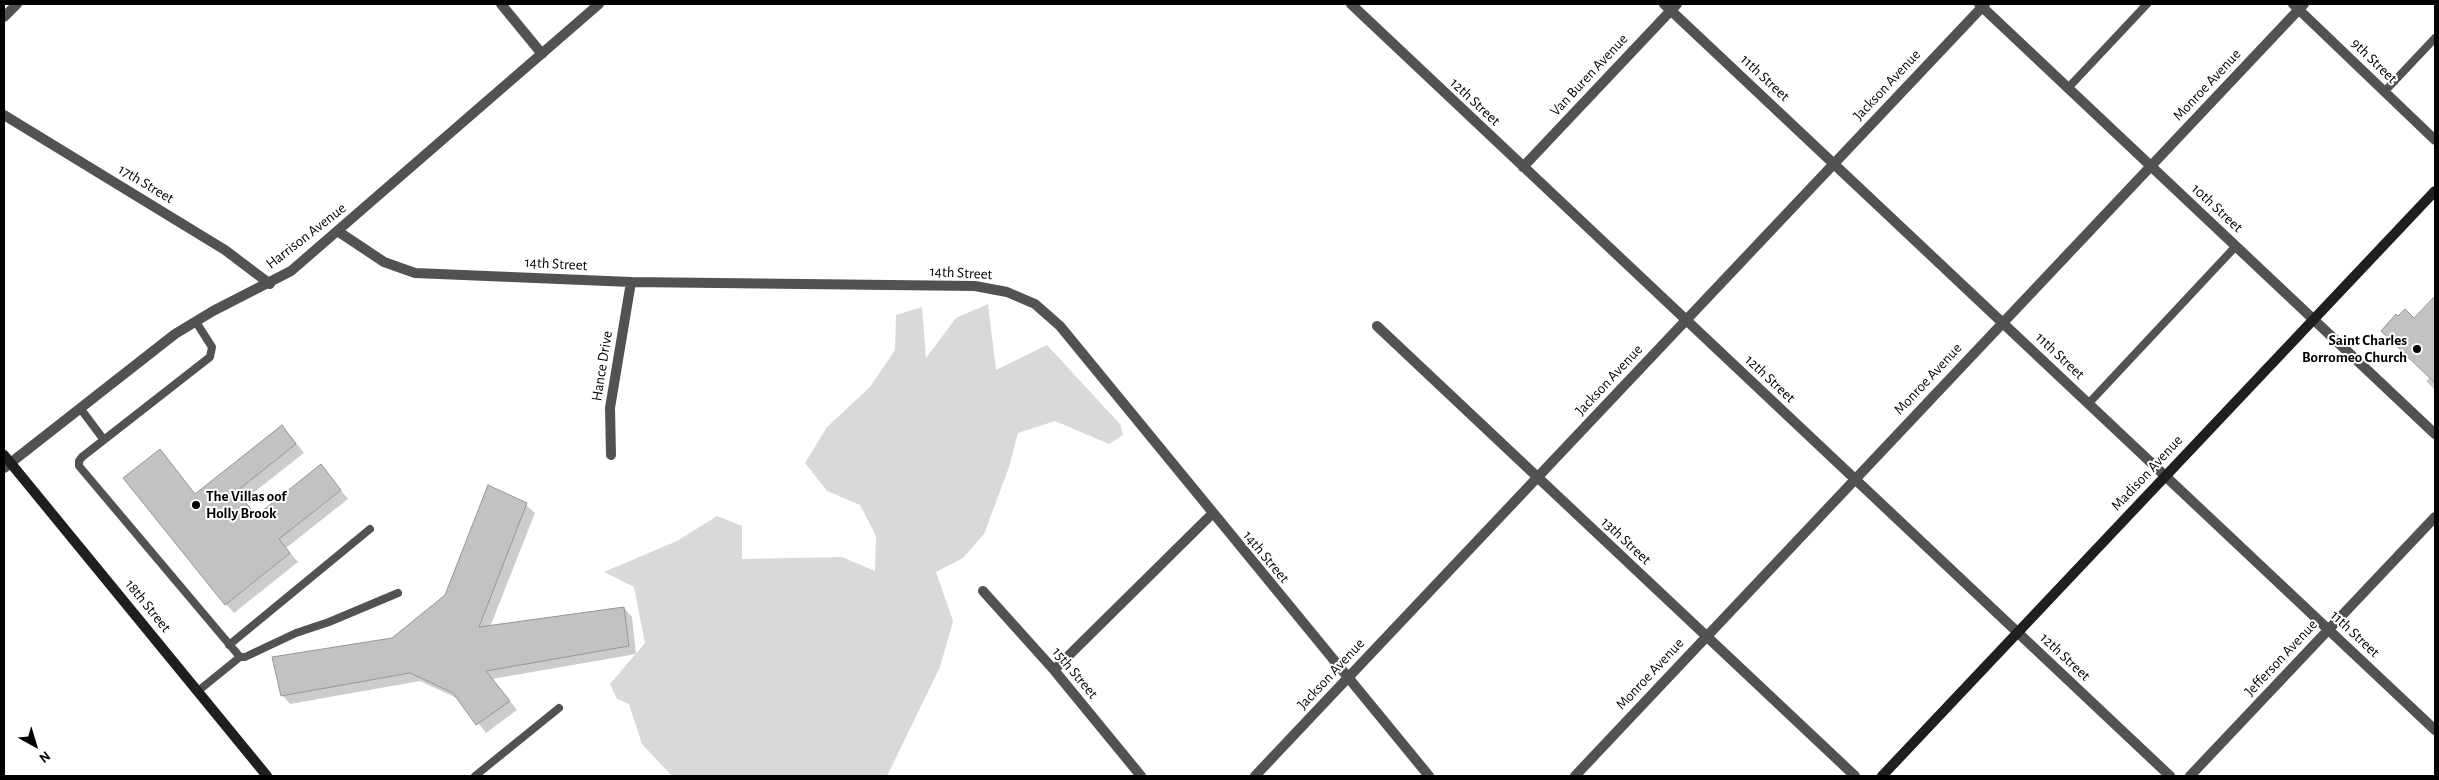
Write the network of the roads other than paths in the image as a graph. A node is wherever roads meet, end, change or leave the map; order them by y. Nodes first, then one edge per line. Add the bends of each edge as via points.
1 (17, 4) edge
2 (501, 4) edge
3 (599, 4) edge
4 (1351, 4) edge
5 (2147, 4) edge
6 (1982, 5) edge
7 (1671, 6) edge
8 (2298, 6) edge
9 (4, 17) edge
10 (2435, 38) edge
11 (542, 54) junction
12 (2068, 88) junction
13 (2384, 91) junction
14 (4, 115) edge
15 (2435, 140) edge
16 (1834, 164) junction
17 (2151, 166) junction
18 (1523, 167) junction
19 (2435, 191) edge
20 (339, 232) junction
21 (2236, 246) junction
22 (631, 282) junction
23 (270, 284) junction
24 (2314, 319) junction
25 (1686, 320) junction
26 (196, 322) junction
27 (2003, 322) junction
28 (1377, 326) dead end
29 (2089, 403) junction
30 (80, 408) junction
31 (2435, 434) edge
32 (104, 440) junction
33 (611, 454) dead end
34 (6, 462) edge
35 (2166, 476) junction
36 (1537, 477) junction
37 (1854, 479) junction
38 (1212, 514) junction
39 (2435, 517) edge
40 (370, 529) dead end
41 (983, 591) dead end
42 (398, 593) dead end
43 (2329, 629) junction
44 (2017, 633) junction
45 (1706, 636) junction
46 (229, 644) junction
47 (240, 657) junction
48 (1054, 670) junction
49 (1347, 678) junction
50 (198, 691) junction
51 (559, 708) dead end
52 (2435, 730) edge
53 (267, 776) edge
54 (475, 776) edge
55 (1141, 776) edge
56 (1255, 776) edge
57 (1429, 776) edge
58 (1575, 776) edge
59 (1855, 776) edge
60 (1882, 776) edge
61 (2170, 776) edge
62 (2190, 776) edge

1 - 9 street
2 - 11 street
3 - 11 street, Harrison Avenue
4 - 18 street, 12th Street
5 - 12 lane
6 - 12 street, 10th Street
6 - 16 street, Jackson Avenue
7 - 16 street, 11th Street
7 - 18 street, Van Buren Avenue
8 - 13 street, 9th Street
8 - 17 street, Monroe Avenue
10 - 13 lane
11 - 20 street, Harrison Avenue
12 - 17 street, 10th Street
13 - 15 street, 9th Street
14 - 23 street, 17th Street via 225,250
16 - 25 street, Jackson Avenue
16 - 27 street, 11th Street
17 - 21 street, 10th Street
17 - 27 street, Monroe Avenue
18 - 25 street, 12th Street
19 - 24 street, Madison Avenue
20 - 22 street, 14th Street via 384,262 415,273
20 - 23 street, Harrison Avenue
21 - 24 street, 10th Street
21 - 29 lane
22 - 33 street, Hance Drive via 610,408
22 - 38 street, 14th Street via 975,286 1008,292 1034,304 1060,326
23 - 26 street, Harrison Avenue
24 - 31 street, 10th Street
24 - 35 street, Madison Avenue
25 - 36 street, Jackson Avenue
25 - 37 street, 12th Street
26 - 30 street, Harrison Avenue via 147,354
26 - 32 lane via 212,347 210,357
27 - 29 street, 11th Street
27 - 37 street, Monroe Avenue
28 - 36 street, 13th Street
29 - 35 street, 11th Street
30 - 32 lane
30 - 34 street, Harrison Avenue
32 - 46 lane via 82,457 79,466
34 - 50 street, 18th Street
35 - 43 street, 11th Street
35 - 44 street, Madison Avenue
36 - 45 street, 13th Street
36 - 49 street, Jackson Avenue
37 - 44 street, 12th Street
37 - 45 street, Monroe Avenue
38 - 48 street
38 - 49 street, 14th Street
39 - 43 street, Jefferson Avenue
40 - 46 lane
41 - 48 street, 15th Street
42 - 47 lane
43 - 52 street, 11th Street
43 - 62 street, Jefferson Avenue
44 - 60 street, Madison Avenue
44 - 61 street, 12th Street
45 - 58 street, Monroe Avenue
45 - 59 street, 13th Street
46 - 47 lane
47 - 50 lane
48 - 55 street, 15th Street
49 - 56 street, Jackson Avenue
49 - 57 street, 14th Street
50 - 53 street, 18th Street
51 - 54 lane

